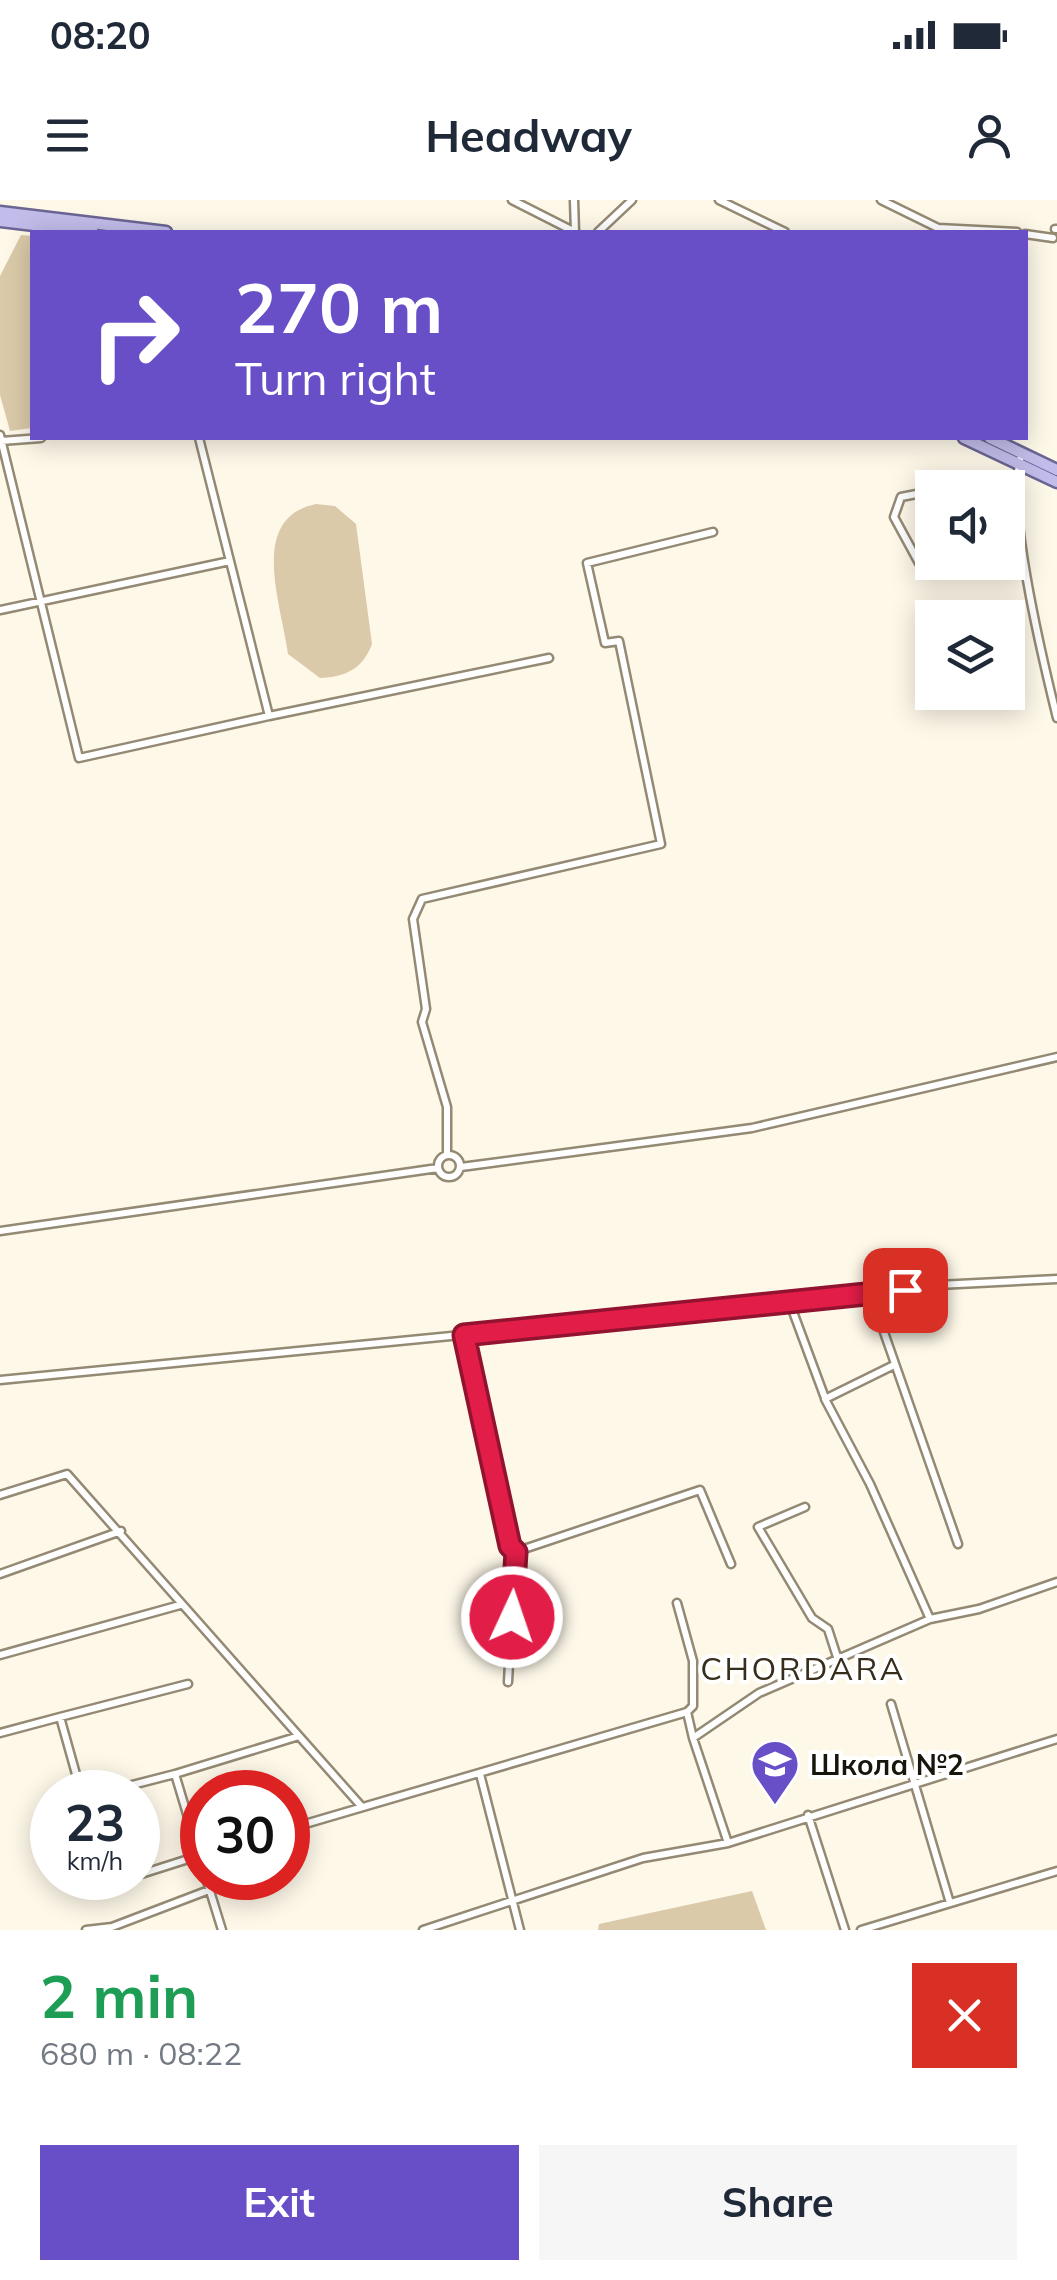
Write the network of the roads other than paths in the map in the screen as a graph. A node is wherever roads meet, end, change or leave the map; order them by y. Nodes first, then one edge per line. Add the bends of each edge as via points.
1 (512, 200) edge
2 (574, 200) edge
3 (632, 200) edge
4 (719, 200) edge
5 (881, 200) edge
6 (0, 212) edge
7 (0, 221) edge
8 (76, 230) edge
9 (149, 230) edge
10 (571, 230) edge
11 (575, 230) edge
12 (600, 230) edge
13 (781, 230) edge
14 (977, 230) edge
15 (1055, 232) edge
16 (1028, 234) edge
17 (30, 438) edge
18 (0, 439) edge
19 (200, 440) edge
20 (968, 440) edge
21 (992, 440) edge
22 (1018, 465) junction
23 (1006, 470) edge
24 (1057, 470) edge
25 (1057, 482) edge
26 (915, 496) edge
27 (714, 532) dead end
28 (915, 554) edge
29 (230, 561) junction
30 (38, 602) junction
31 (0, 610) edge
32 (549, 658) dead end
33 (269, 716) junction
34 (1057, 718) edge
35 (1057, 1057) edge
36 (447, 1155) junction
37 (460, 1167) junction
38 (438, 1168) junction
39 (0, 1231) edge
40 (1057, 1280) edge
41 (871, 1296) junction
42 (789, 1301) junction
43 (464, 1335) junction
44 (892, 1366) junction
45 (0, 1380) edge
46 (825, 1398) junction
47 (0, 1495) edge
48 (804, 1506) dead end
49 (122, 1532) junction
50 (958, 1544) dead end
51 (516, 1552) junction
52 (731, 1564) dead end
53 (0, 1574) edge
54 (1057, 1582) edge
55 (677, 1603) dead end
56 (180, 1605) junction
57 (930, 1619) junction
58 (0, 1655) edge
59 (838, 1660) junction
60 (508, 1682) dead end
61 (188, 1684) dead end
62 (892, 1704) dead end
63 (687, 1712) junction
64 (60, 1717) junction
65 (0, 1733) edge
66 (300, 1736) junction
67 (693, 1738) junction
68 (1057, 1739) edge
69 (75, 1770) edge
70 (175, 1774) junction
71 (480, 1774) junction
72 (160, 1778) edge
73 (912, 1782) junction
74 (180, 1790) edge
75 (362, 1808) junction
76 (808, 1815) junction
77 (310, 1823) edge
78 (728, 1842) junction
79 (1057, 1872) edge
80 (183, 1900) edge
81 (212, 1900) edge
82 (950, 1902) junction
83 (512, 1904) junction
84 (112, 1929) edge
85 (86, 1930) edge
86 (222, 1930) edge
87 (423, 1930) edge
88 (520, 1930) edge
89 (845, 1930) edge
90 (861, 1930) edge

1 - 10 street
2 - 11 street
3 - 12 street
4 - 13 street
5 - 14 street via 938,228
6 - 9 main road
7 - 8 main road
15 - 16 street
17 - 18 street
18 - 30 street
19 - 29 street
20 - 22 main road
21 - 22 main road
22 - 23 street
22 - 24 main road
22 - 25 main road
22 - 34 street via 1028,574
26 - 28 street via 898,499 894,516
27 - 36 street via 587,564 605,643 619,641 661,844 422,899 412,919 426,1009 422,1022 447,1107
29 - 30 street
29 - 33 street
30 - 31 street
30 - 33 street via 79,758
32 - 33 street
35 - 37 street via 752,1128
36 - 37 street via 457,1157
36 - 38 street
37 - 38 street via 452,1177
38 - 39 street
40 - 41 street via 938,1285
41 - 42 street
41 - 44 street
42 - 43 street
42 - 46 street
43 - 45 street
43 - 51 street
44 - 46 street
44 - 50 street
46 - 57 street
47 - 49 street via 67,1474
48 - 59 street via 758,1527 810,1615 828,1628
49 - 53 street
49 - 56 street
51 - 52 street via 700,1490
51 - 60 street
54 - 57 street
55 - 63 street via 693,1661 693,1706
56 - 58 street
56 - 66 street
57 - 59 street
59 - 67 street via 758,1694
61 - 64 street
62 - 73 street
63 - 67 street
63 - 71 street
64 - 65 street
64 - 69 street
66 - 70 street
66 - 75 street
67 - 78 street
68 - 73 street
70 - 72 street
70 - 74 street
71 - 75 street
71 - 83 street
73 - 76 street
73 - 82 street
75 - 77 street
76 - 78 street
76 - 89 street
78 - 83 street via 643,1858
79 - 82 street
80 - 84 street
81 - 86 street
82 - 90 street
83 - 87 street
83 - 88 street
84 - 85 street

